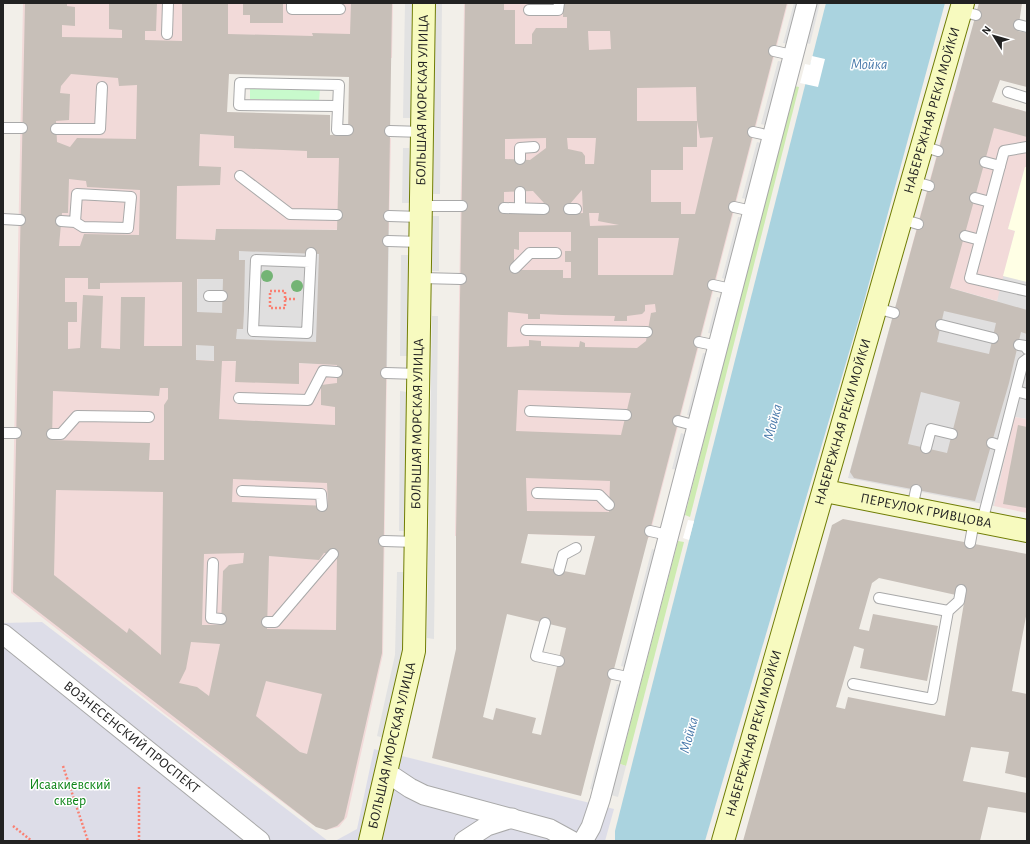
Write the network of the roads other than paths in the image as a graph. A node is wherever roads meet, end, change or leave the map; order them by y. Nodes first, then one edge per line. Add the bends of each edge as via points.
1 (168, 3) edge
2 (292, 3) edge
3 (424, 3) edge
4 (559, 3) edge
5 (807, 3) edge
6 (340, 9) dead end
7 (529, 10) dead end
8 (967, 10) edge
9 (168, 34) dead end
10 (774, 51) dead end
11 (792, 56) junction
12 (102, 87) dead end
13 (1008, 92) dead end
14 (1027, 98) edge
15 (337, 106) junction
16 (3, 128) edge
17 (22, 128) dead end
18 (56, 129) dead end
19 (348, 130) dead end
20 (390, 131) dead end
21 (423, 132) junction
22 (534, 146) dead end
23 (1027, 147) edge
24 (520, 160) dead end
25 (985, 162) dead end
26 (1000, 166) junction
27 (240, 176) dead end
28 (520, 192) dead end
29 (975, 198) dead end
30 (990, 202) junction
31 (462, 206) dead end
32 (504, 208) dead end
33 (520, 208) junction
34 (544, 209) dead end
35 (421, 211) junction
36 (337, 215) dead end
37 (389, 216) dead end
38 (3, 219) edge
39 (20, 220) dead end
40 (61, 221) dead end
41 (75, 222) junction
42 (964, 236) dead end
43 (980, 240) junction
44 (388, 241) dead end
45 (421, 242) junction
46 (556, 253) dead end
47 (515, 268) dead end
48 (421, 278) junction
49 (461, 279) dead end
50 (1027, 291) edge
51 (209, 296) dead end
52 (222, 296) dead end
53 (249, 296) joint
54 (940, 325) dead end
55 (526, 330) dead end
56 (647, 332) dead end
57 (992, 338) dead end
58 (699, 342) dead end
59 (718, 346) junction
60 (1027, 359) edge
61 (337, 372) dead end
62 (386, 373) dead end
63 (419, 374) junction
64 (1016, 391) junction
65 (1027, 394) edge
66 (239, 398) dead end
67 (530, 411) dead end
68 (626, 415) dead end
69 (149, 417) dead end
70 (678, 421) dead end
71 (697, 426) junction
72 (3, 433) edge
73 (16, 433) dead end
74 (52, 434) dead end
75 (952, 434) dead end
76 (926, 448) dead end
77 (242, 491) dead end
78 (825, 491) junction
79 (537, 493) dead end
80 (609, 505) dead end
81 (322, 506) dead end
82 (978, 521) junction
83 (650, 531) dead end
84 (1027, 531) edge
85 (668, 535) junction
86 (384, 541) dead end
87 (417, 542) junction
88 (970, 543) dead end
89 (576, 548) dead end
90 (333, 554) dead end
91 (213, 563) dead end
92 (559, 570) dead end
93 (961, 590) dead end
94 (879, 598) dead end
95 (948, 611) junction
96 (221, 619) dead end
97 (267, 622) dead end
98 (545, 623) dead end
99 (3, 634) edge
100 (559, 661) dead end
101 (613, 674) dead end
102 (632, 678) junction
103 (853, 684) dead end
104 (386, 772) junction
105 (450, 802) junction
106 (513, 818) junction
107 (474, 838) edge
108 (260, 841) edge
109 (370, 841) edge
110 (572, 841) edge
111 (583, 841) edge
112 (723, 841) edge

1 - 9 lane
2 - 6 lane via 292,9
3 - 21 street, БОЛЬШАЯ МОРСКАЯ УЛИЦА
4 - 7 lane via 558,10
5 - 11 street
8 - 78 street, НАБЕРЕЖНАЯ РЕКИ МОЙКИ via 885,311
10 - 11 lane
11 - 59 street via 762,134 722,287
12 - 18 lane via 100,130
13 - 14 lane
15 - 15 lane via 239,105 240,83 338,85
15 - 19 lane via 337,130
16 - 17 lane
20 - 21 lane
21 - 35 street, БОЛЬШАЯ МОРСКАЯ УЛИЦА
22 - 24 lane via 520,148
23 - 26 lane via 1004,151
25 - 26 lane
26 - 30 lane
27 - 36 lane via 290,214
28 - 33 lane
29 - 30 lane
30 - 43 lane
31 - 35 lane
32 - 33 lane
33 - 34 lane
35 - 37 lane
35 - 45 street, БОЛЬШАЯ МОРСКАЯ УЛИЦА
38 - 39 lane
40 - 41 lane
41 - 41 lane via 83,227 128,228 131,197 77,194
42 - 43 lane
43 - 50 lane via 970,278
44 - 45 lane
45 - 48 street, БОЛЬШАЯ МОРСКАЯ УЛИЦА
46 - 47 lane via 530,253
48 - 49 lane
48 - 63 street, БОЛЬШАЯ МОРСКАЯ УЛИЦА
51 - 52 lane
53 - 53 lane via 256,260 311,258 307,333 253,331
54 - 57 lane
55 - 56 lane
58 - 59 lane
59 - 71 street
60 - 64 lane via 1023,362
61 - 66 lane via 323,371 308,400
62 - 63 lane
63 - 87 street, БОЛЬШАЯ МОРСКАЯ УЛИЦА
64 - 65 lane
64 - 82 lane via 997,445
67 - 68 lane
69 - 74 lane via 77,416 61,434
70 - 71 lane
71 - 85 street
72 - 73 lane
75 - 76 lane via 931,429
77 - 81 lane via 321,494
78 - 82 street, ПЕРЕУЛОК ГРИВЦОВА via 914,499
78 - 112 street, НАБЕРЕЖНАЯ РЕКИ МОЙКИ
79 - 80 lane via 599,495
82 - 84 street, ПЕРЕУЛОК ГРИВЦОВА
82 - 88 lane
83 - 85 lane
85 - 102 street
86 - 87 lane
87 - 104 street, БОЛЬШАЯ МОРСКАЯ УЛИЦА via 414,651
89 - 92 lane via 563,555
90 - 97 lane via 275,622
91 - 96 lane via 211,618
93 - 95 lane via 958,601
94 - 95 lane
95 - 103 lane via 932,698
98 - 100 lane via 536,656
99 - 108 street, ВОЗНЕСЕНСКИЙ ПРОСПЕКТ
101 - 102 lane
102 - 111 street via 597,811
104 - 105 street via 410,788
104 - 109 street, БОЛЬШАЯ МОРСКАЯ УЛИЦА
105 - 106 street
105 - 107 street
106 - 107 street via 500,821
106 - 110 street via 550,828

